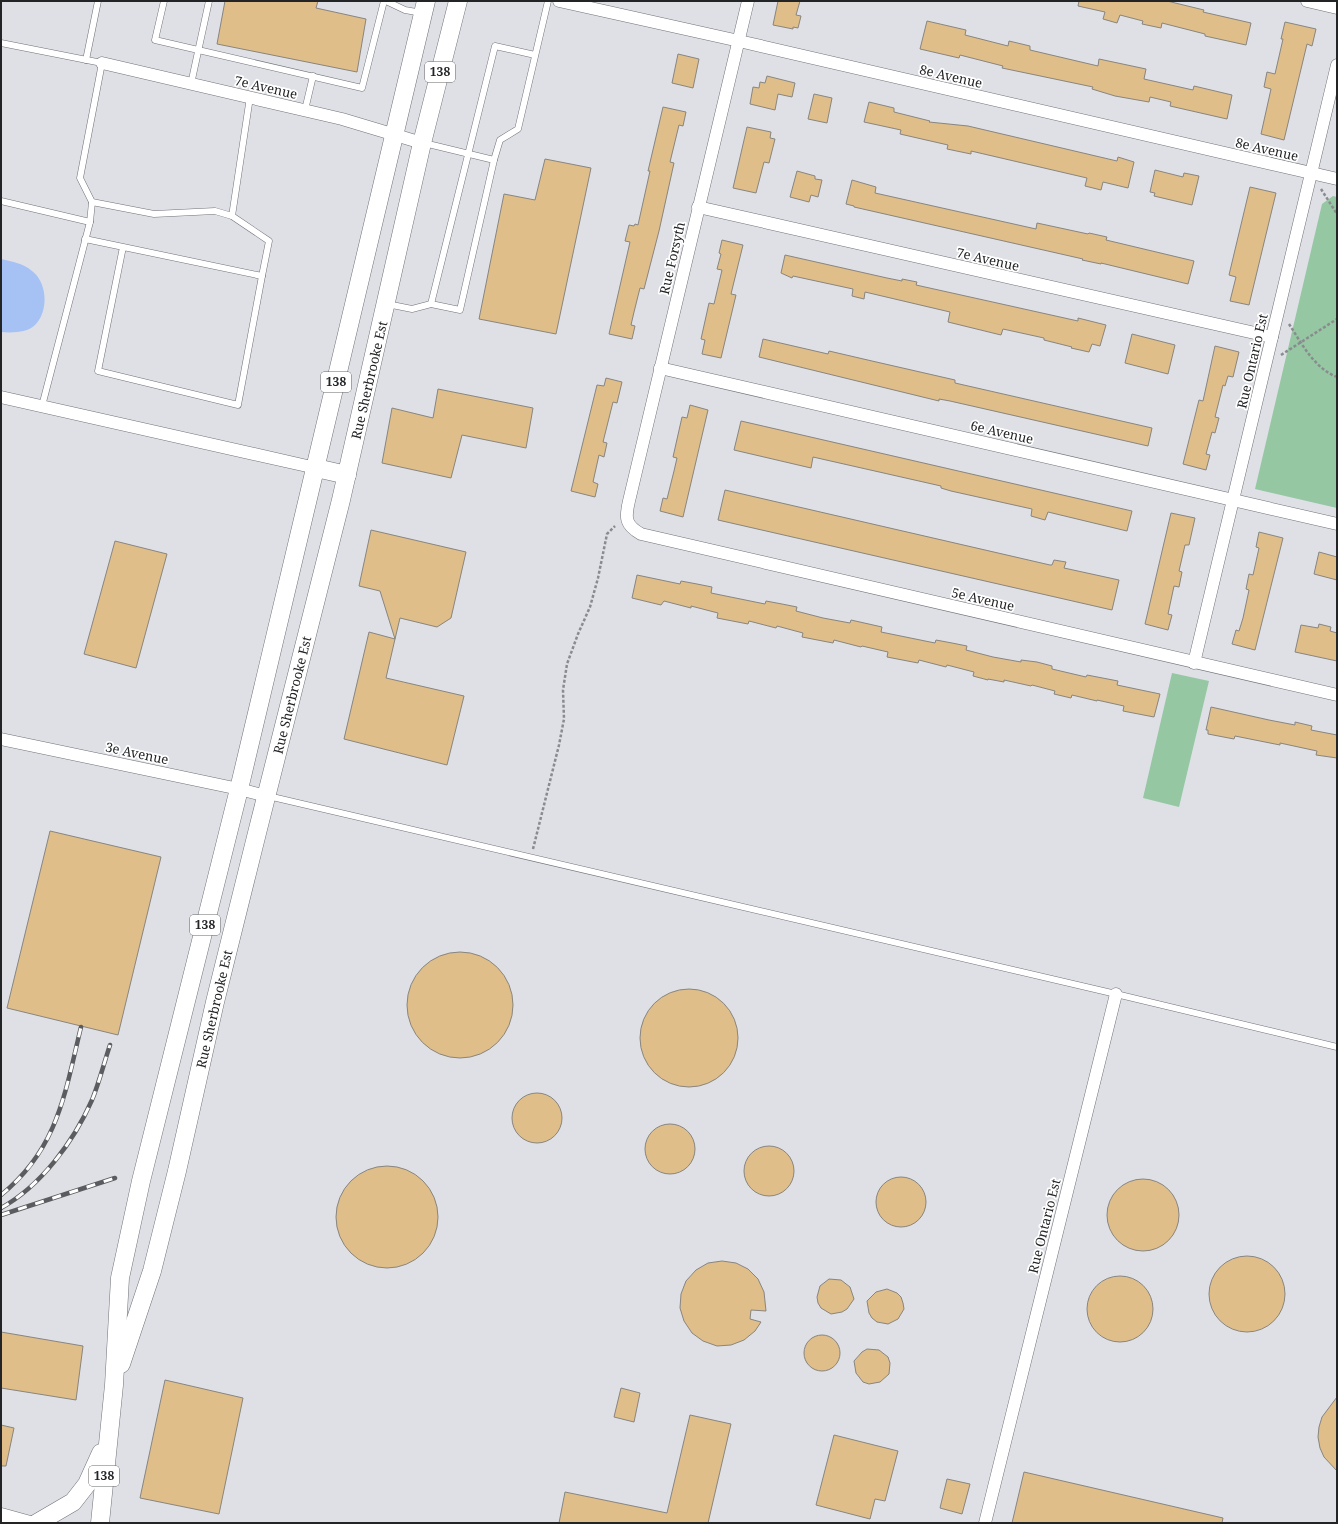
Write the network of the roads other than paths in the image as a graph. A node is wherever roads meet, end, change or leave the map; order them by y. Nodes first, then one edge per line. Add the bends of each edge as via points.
1 (98, 1) edge
2 (164, 1) edge
3 (209, 1) edge
4 (385, 1) edge
5 (458, 1) edge
6 (548, 1) edge
7 (559, 1) edge
8 (748, 1) edge
9 (1307, 1) edge
10 (425, 7) edge
11 (1337, 8) edge
12 (738, 41) junction
13 (1, 43) edge
14 (199, 50) junction
15 (535, 55) junction
16 (86, 60) junction
17 (102, 63) junction
18 (1337, 65) edge
19 (313, 76) junction
20 (191, 84) junction
21 (250, 97) junction
22 (305, 110) junction
23 (395, 135) junction
24 (422, 143) junction
25 (468, 154) junction
26 (494, 160) junction
27 (1311, 173) junction
28 (1337, 179) edge
29 (1, 202) edge
30 (92, 202) junction
31 (698, 207) junction
32 (232, 216) junction
33 (90, 222) junction
34 (373, 230) junction
35 (402, 233) junction
36 (85, 238) junction
37 (123, 246) junction
38 (262, 276) junction
39 (357, 296) junction
40 (386, 304) junction
41 (431, 304) junction
42 (1272, 337) junction
43 (660, 368) junction
44 (1, 397) edge
45 (42, 406) junction
46 (316, 468) junction
47 (347, 475) junction
48 (1234, 500) junction
49 (622, 524) joint
50 (1337, 524) edge
51 (1194, 663) junction
52 (1337, 695) edge
53 (1, 739) edge
54 (239, 789) junction
55 (266, 796) junction
56 (1116, 994) junction
57 (1337, 1047) edge
58 (114, 1385) junction
59 (109, 1429) junction
60 (1, 1515) edge
61 (30, 1523) edge
62 (37, 1523) edge
63 (100, 1523) edge
64 (986, 1523) edge

1 - 16 lane
2 - 14 lane via 155,40
3 - 14 lane
4 - 10 lane via 405,10
4 - 19 lane via 362,88
5 - 24 main road, Rue Sherbrooke Est / 138
6 - 15 lane
7 - 12 street, 8e Avenue
8 - 12 street, Rue Forsyth
9 - 11 street
10 - 23 main road, Rue Sherbrooke Est / 138
12 - 27 street, 8e Avenue
12 - 31 street, Rue Forsyth
13 - 16 lane
14 - 19 lane
14 - 20 lane
15 - 25 lane via 495,46
15 - 26 lane via 518,129 500,140
16 - 17 lane
17 - 20 street, 7e Avenue
17 - 30 lane via 80,178
18 - 27 street, Rue Ontario Est
19 - 22 lane
20 - 21 street, 7e Avenue
21 - 22 street, 7e Avenue
21 - 32 lane
22 - 23 street, 7e Avenue
23 - 24 street, 7e Avenue
23 - 34 main road, Rue Sherbrooke Est / 138
24 - 25 lane
24 - 35 main road, Rue Sherbrooke Est / 138
25 - 26 lane
25 - 41 lane
26 - 41 lane via 460,310
27 - 28 street, 8e Avenue
27 - 42 street, Rue Ontario Est
29 - 33 lane
30 - 32 lane via 154,214 215,211
30 - 33 lane
31 - 42 street, 7e Avenue
31 - 43 street, Rue Forsyth
32 - 38 lane via 269,241
33 - 36 lane
34 - 35 main road
34 - 39 main road, Rue Sherbrooke Est / 138
35 - 40 main road, Rue Sherbrooke Est / 138
36 - 37 lane
36 - 45 lane
37 - 38 lane
37 - 38 lane via 98,371 238,405
39 - 40 main road
39 - 46 main road, Rue Sherbrooke Est / 138
40 - 41 lane via 412,309
40 - 47 main road, Rue Sherbrooke Est / 138
42 - 48 street, Rue Ontario Est
43 - 48 street, 6e Avenue
43 - 49 street, Rue Forsyth
44 - 45 street
45 - 46 street
46 - 47 main road
46 - 54 main road, Rue Sherbrooke Est / 138
47 - 55 main road, Rue Sherbrooke Est / 138
48 - 50 street, 6e Avenue
48 - 51 street, Rue Ontario Est
49 - 51 street, 5e Avenue via 641,534
51 - 52 street, 5e Avenue
53 - 54 street, 3e Avenue
54 - 55 street, 3e Avenue
54 - 58 main road, Rue Sherbrooke Est / 138 via 143,1173 120,1278
55 - 56 lane
55 - 58 main road, Rue Sherbrooke Est / 138 via 152,1271
56 - 57 lane
56 - 64 street, Rue Ontario Est
58 - 59 main road, Rue Sherbrooke Est / 138
59 - 62 main road via 100,1458 87,1484 73,1502
59 - 63 main road, Rue Sherbrooke Est / 138
60 - 61 street

